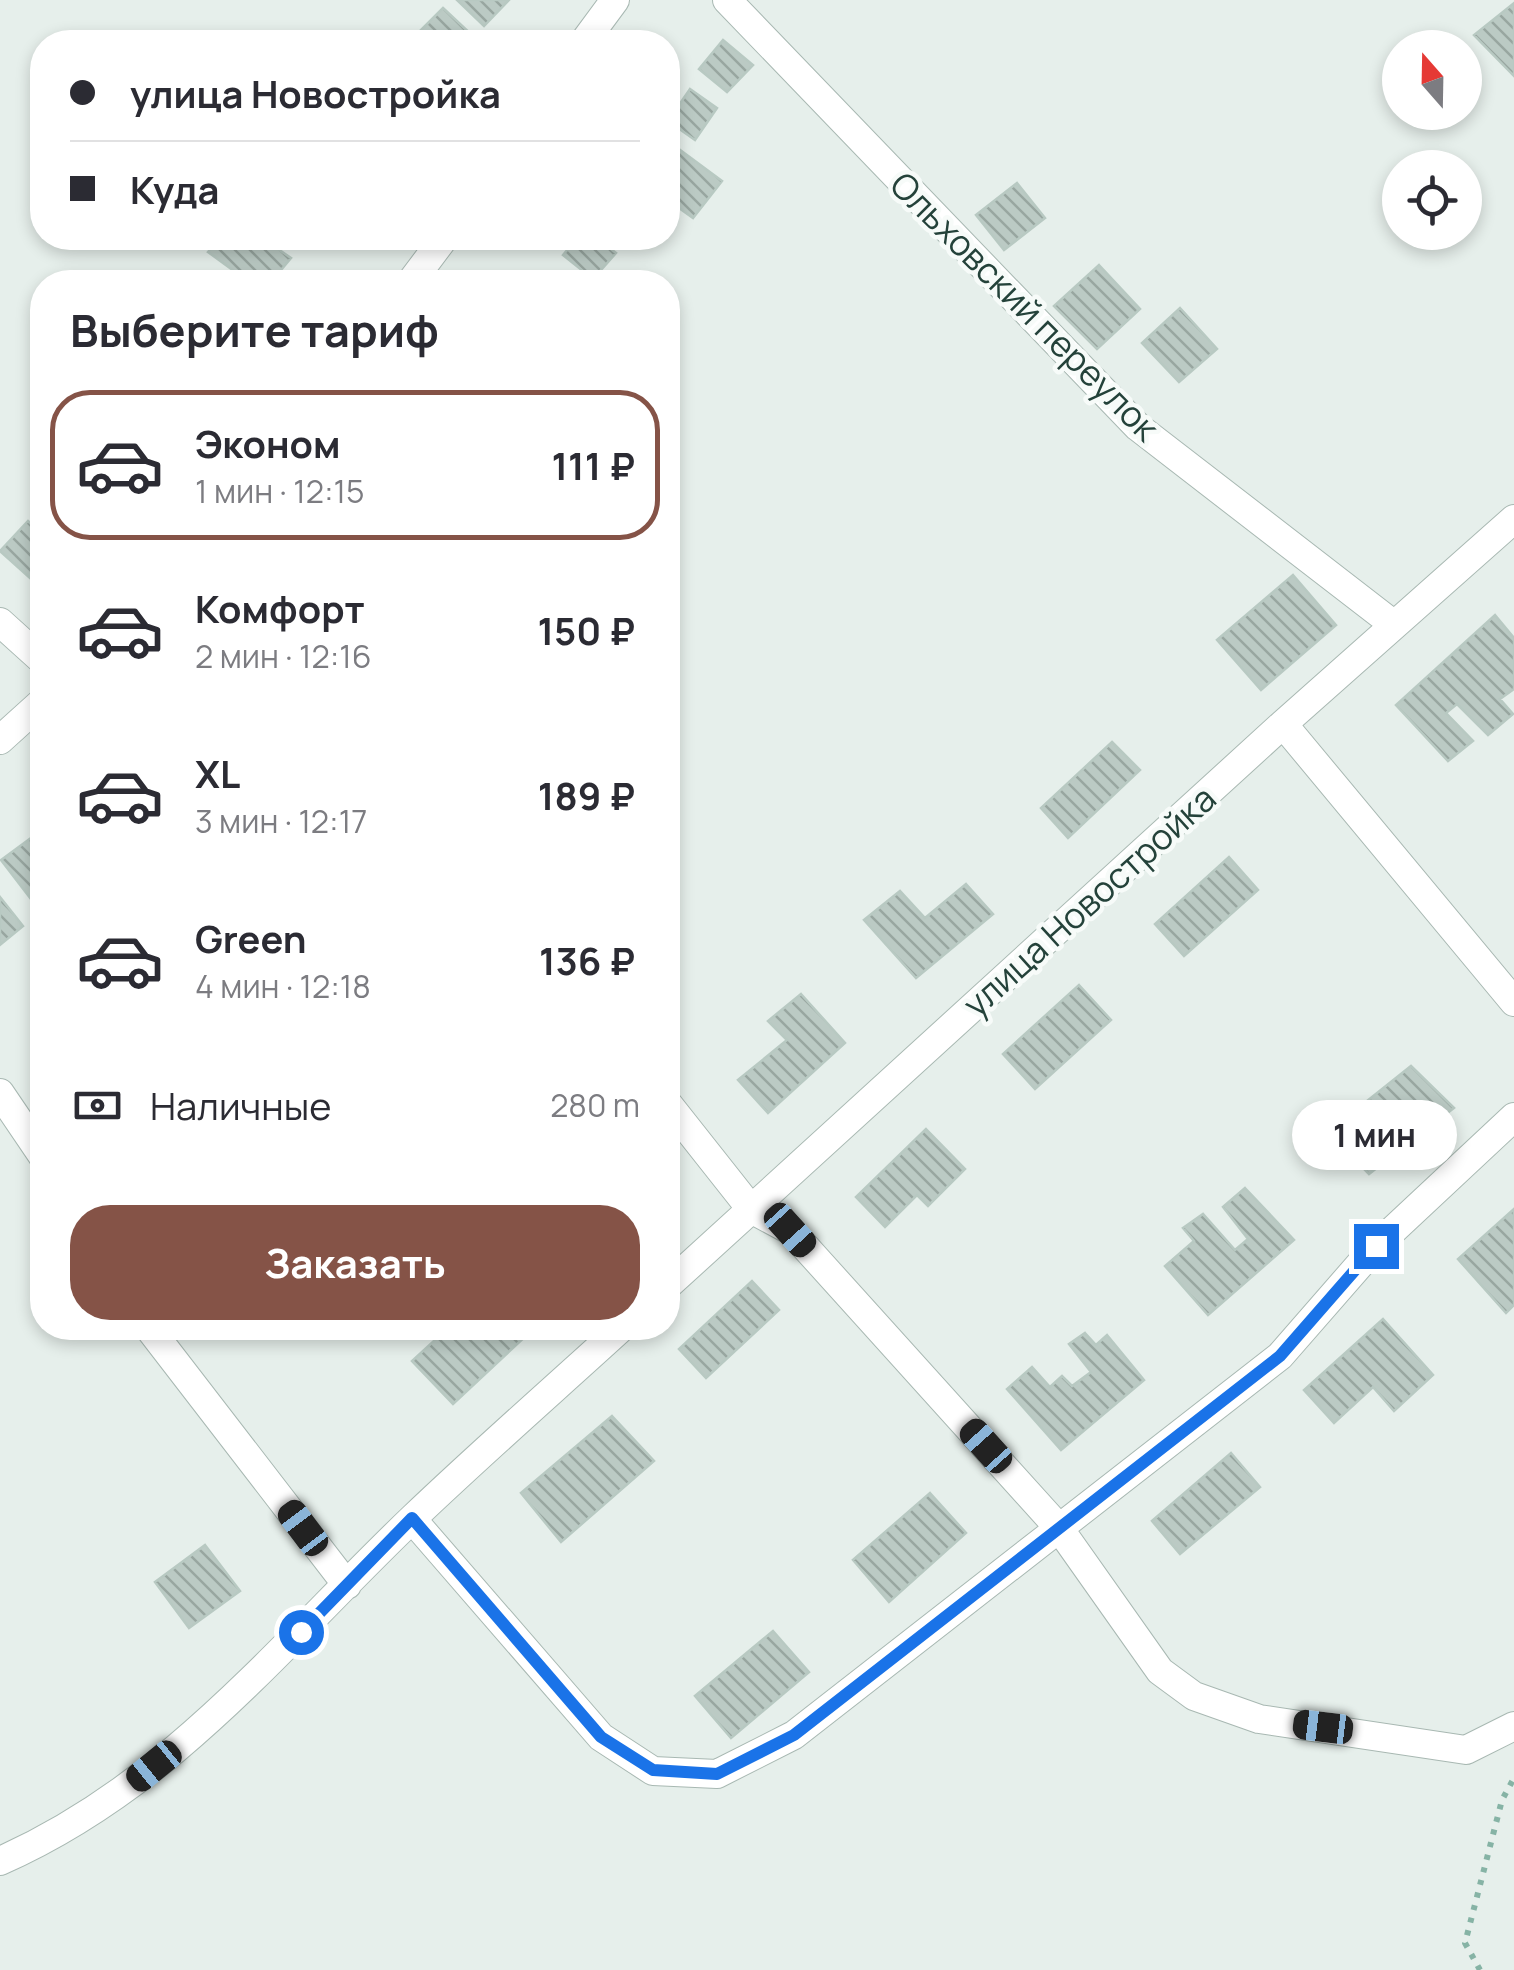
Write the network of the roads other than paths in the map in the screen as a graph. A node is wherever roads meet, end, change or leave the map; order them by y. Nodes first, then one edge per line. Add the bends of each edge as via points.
1 (615, 0) edge
2 (727, 0) edge
3 (593, 30) edge
4 (1514, 520) edge
5 (0, 622) edge
6 (1393, 624) junction
7 (30, 649) edge
8 (30, 713) edge
9 (1282, 724) junction
10 (0, 740) edge
11 (1514, 1002) edge
12 (0, 1092) edge
13 (1514, 1116) edge
14 (680, 1119) edge
15 (30, 1137) edge
16 (751, 1209) junction
17 (680, 1275) edge
18 (159, 1340) edge
19 (609, 1340) edge
20 (412, 1518) junction
21 (1058, 1528) junction
22 (347, 1586) junction
23 (1514, 1726) edge
24 (0, 1862) edge

1 - 3 street
2 - 6 street, Ольховский переулок via 1138,428
4 - 6 street, улица Новостройка
5 - 7 street
6 - 9 street, улица Новостройка
8 - 10 street
9 - 11 street
9 - 16 street, улица Новостройка
12 - 15 street
13 - 21 street via 1376,1246 1280,1356
14 - 16 street
16 - 17 street, улица Новостройка
16 - 21 street via 790,1230
18 - 22 street
19 - 20 street
20 - 21 street via 601,1737 653,1770 717,1774 794,1735
20 - 22 street
21 - 23 street via 1160,1671 1194,1696 1260,1719 1466,1750
22 - 24 street via 232,1703 127,1787

